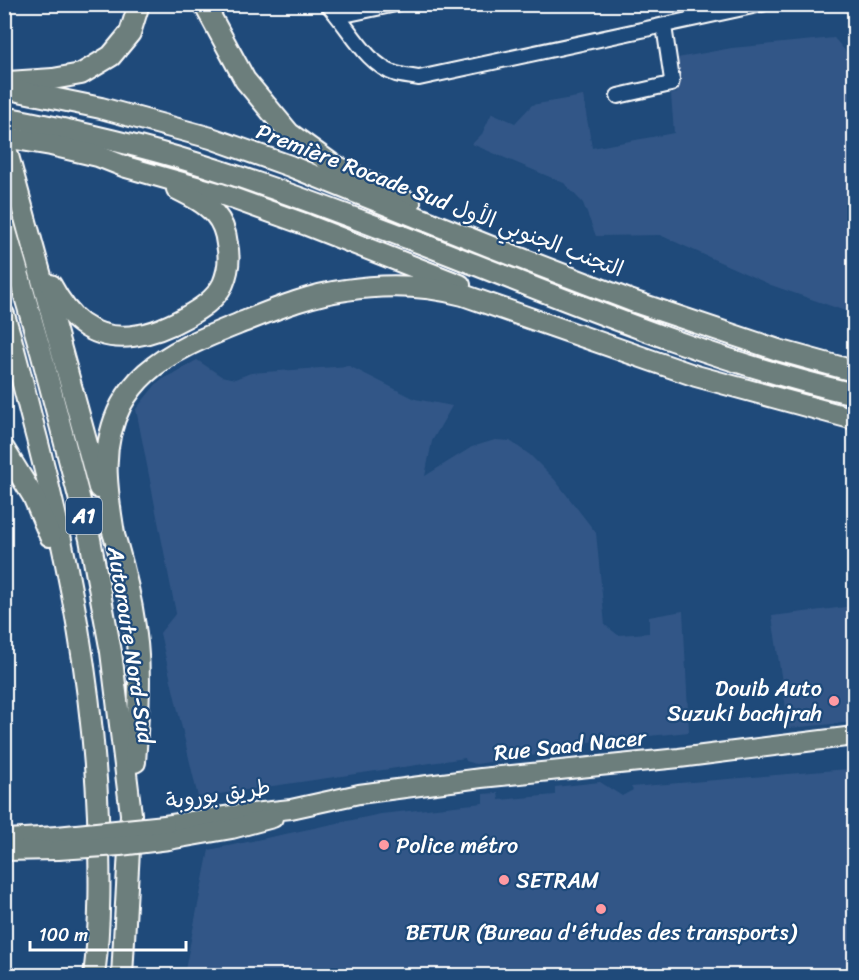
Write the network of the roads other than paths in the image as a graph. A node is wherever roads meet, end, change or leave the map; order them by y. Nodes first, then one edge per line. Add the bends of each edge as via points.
1 (139, 4) edge
2 (204, 4) edge
3 (327, 4) edge
4 (396, 4) edge
5 (762, 4) edge
6 (339, 16) junction
7 (664, 26) junction
8 (4, 83) edge
9 (4, 88) edge
10 (618, 96) dead end
11 (4, 117) edge
12 (4, 139) edge
13 (148, 174) junction
14 (24, 212) junction
15 (4, 224) edge
16 (494, 248) junction
17 (4, 315) edge
18 (610, 346) junction
19 (855, 371) edge
20 (855, 394) edge
21 (855, 418) edge
22 (4, 449) edge
23 (114, 534) junction
24 (75, 608) junction
25 (855, 736) edge
26 (291, 809) joint
27 (131, 814) junction
28 (4, 839) edge
29 (57, 843) junction
30 (4, 850) edge
31 (94, 975) edge
32 (122, 975) edge

1 - 8 highway via 130,33 111,56 81,74
2 - 16 highway via 244,80 290,133 332,164
3 - 6 street
4 - 6 street
5 - 7 street
6 - 7 street via 372,60 394,73 419,78
7 - 10 street via 671,84
9 - 16 highway, Première Rocade Sud التجنب الجنوبي الأول via 101,108 211,138
11 - 20 highway via 74,130 177,157 395,234 668,339 750,367
12 - 13 highway via 98,156
12 - 14 highway
13 - 14 highway via 217,215 228,248 226,274 216,294 205,306 153,333 108,336 71,316 50,282
13 - 18 highway via 218,193 296,221
14 - 23 highway
15 - 27 highway, Autoroute Nord-Sud / A1 via 90,539 111,652
16 - 19 highway, Première Rocade Sud التجنب الجنوبي الأول via 712,329
17 - 24 highway, A1
18 - 21 highway via 696,376
18 - 23 highway via 441,290 368,287 289,303 199,340 161,362 133,387 113,422 106,449
22 - 24 highway via 47,525
23 - 27 highway via 128,591 139,680
24 - 31 highway, A1 via 97,784 100,921
25 - 26 main road, Rue Saad Nacer via 470,779 359,794
26 - 29 main road, طريق بوروبة, bridge via 255,824 167,832 120,846
27 - 32 highway, Autoroute Nord-Sud / A1
28 - 29 main road, طريق بوروبة
29 - 30 main road, طريق بوروبة

